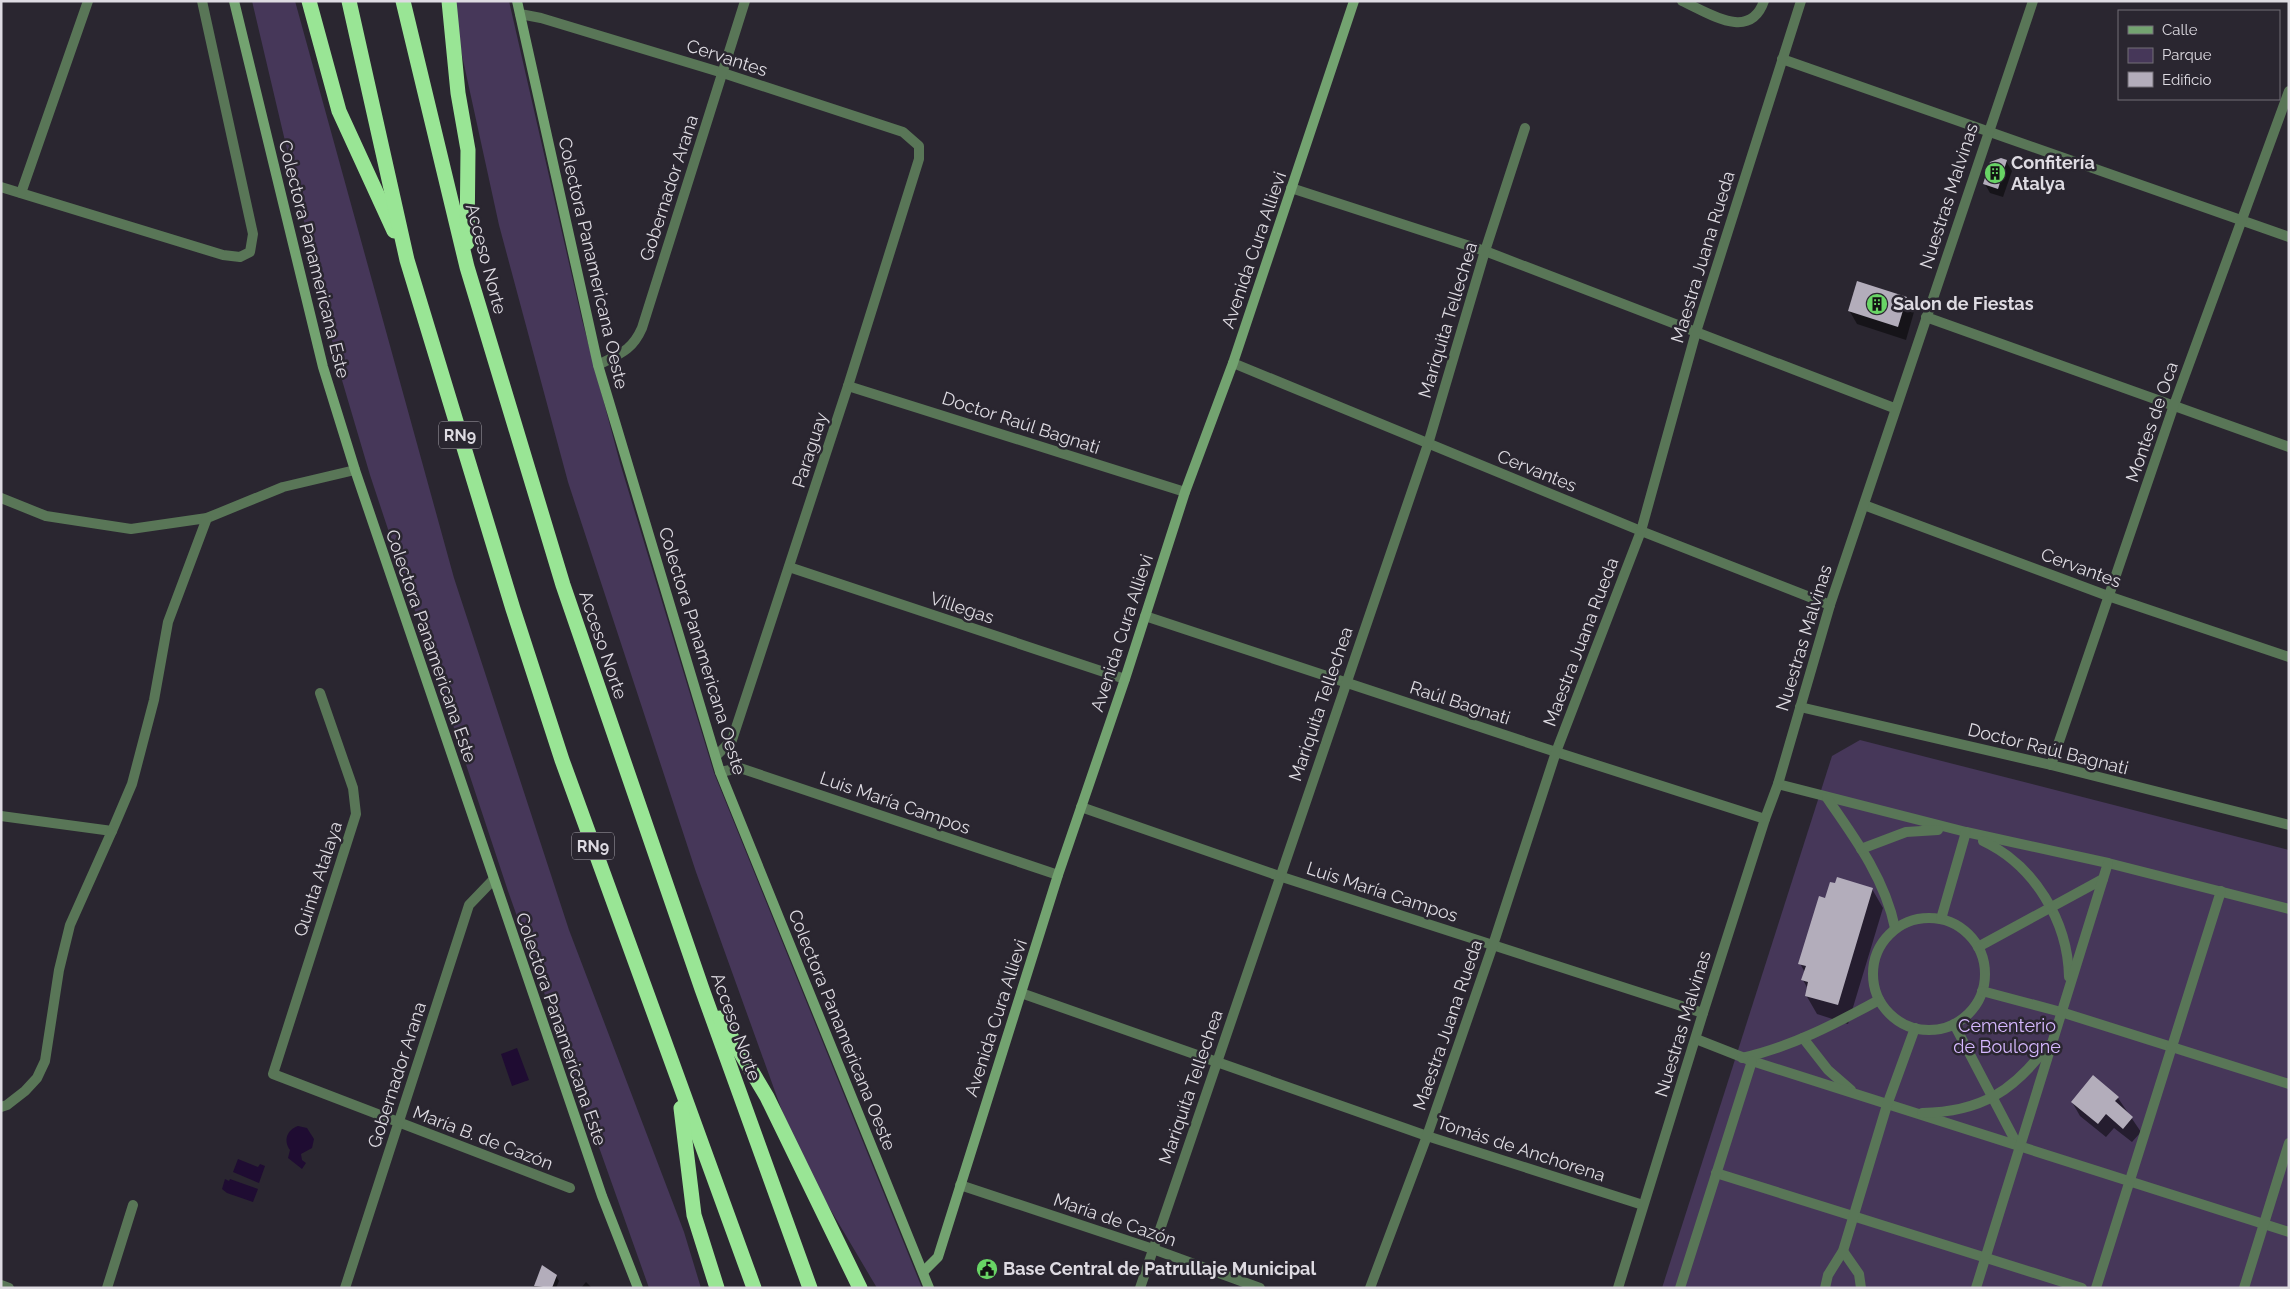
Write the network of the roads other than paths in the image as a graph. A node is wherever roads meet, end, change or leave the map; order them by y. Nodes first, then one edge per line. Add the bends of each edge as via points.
1 (88, 1) edge
2 (202, 1) edge
3 (234, 1) edge
4 (308, 1) edge
5 (349, 1) edge
6 (403, 1) edge
7 (449, 1) edge
8 (517, 1) edge
9 (745, 1) edge
10 (1354, 1) edge
11 (1682, 1) edge
12 (1764, 1) edge
13 (1801, 1) edge
14 (2033, 1) edge
15 (520, 14) junction
16 (1782, 58) junction
17 (723, 73) junction
18 (2289, 91) edge
19 (1525, 128) dead end
20 (1988, 130) junction
21 (919, 146) joint
22 (1, 187) edge
23 (1291, 188) junction
24 (21, 193) junction
25 (2242, 220) junction
26 (2289, 237) edge
27 (1485, 251) junction
28 (407, 260) junction
29 (467, 266) junction
30 (1926, 318) junction
31 (1696, 332) junction
32 (1233, 363) junction
33 (598, 365) junction
34 (848, 386) junction
35 (2174, 405) junction
36 (1894, 408) junction
37 (1428, 444) junction
38 (2289, 446) edge
39 (354, 470) junction
40 (1185, 492) junction
41 (1, 498) edge
42 (1864, 505) junction
43 (207, 518) junction
44 (1640, 531) junction
45 (789, 567) junction
46 (2108, 596) junction
47 (1830, 605) junction
48 (1145, 616) junction
49 (2289, 657) edge
50 (1125, 679) junction
51 (1345, 682) junction
52 (320, 694) dead end
53 (1800, 708) junction
54 (1556, 752) junction
55 (716, 756) junction
56 (2050, 765) junction
57 (720, 772) junction
58 (1778, 784) junction
59 (1827, 798) junction
60 (1081, 807) junction
61 (1, 816) edge
62 (1764, 819) junction
63 (2289, 825) edge
64 (112, 831) junction
65 (1966, 832) junction
66 (1861, 849) junction
67 (2108, 863) junction
68 (1058, 875) junction
69 (1279, 876) junction
70 (2103, 879) junction
71 (492, 880) junction
72 (2220, 891) junction
73 (2052, 907) junction
74 (2289, 908) edge
75 (1941, 919) junction
76 (1896, 928) junction
77 (1493, 944) junction
78 (1978, 946) junction
79 (2070, 986) junction
80 (702, 989) junction
81 (1982, 991) junction
82 (1021, 992) junction
83 (1879, 1000) junction
84 (2061, 1012) junction
85 (1703, 1013) junction
86 (1954, 1024) junction
87 (1915, 1028) junction
88 (1803, 1038) junction
89 (1696, 1039) junction
90 (2053, 1039) junction
91 (2172, 1047) junction
92 (1741, 1058) junction
93 (1752, 1062) junction
94 (1216, 1063) junction
95 (273, 1074) joint
96 (678, 1082) junction
97 (2289, 1084) edge
98 (1860, 1096) junction
99 (1992, 1098) junction
100 (1887, 1105) junction
101 (1, 1107) edge
102 (1914, 1114) junction
103 (398, 1123) junction
104 (1427, 1136) junction
105 (2289, 1143) edge
106 (2019, 1148) junction
107 (1716, 1173) junction
108 (2129, 1182) junction
109 (960, 1186) junction
110 (570, 1188) dead end
111 (133, 1205) dead end
112 (1643, 1205) junction
113 (1854, 1216) junction
114 (2264, 1225) junction
115 (2289, 1232) edge
116 (1153, 1250) junction
117 (1843, 1252) junction
118 (1985, 1258) junction
119 (923, 1272) junction
120 (1, 1285) edge
121 (10, 1288) edge
122 (107, 1288) edge
123 (345, 1288) edge
124 (638, 1288) edge
125 (717, 1288) edge
126 (754, 1288) edge
127 (810, 1288) edge
128 (860, 1288) edge
129 (929, 1288) edge
130 (1140, 1288) edge
131 (1260, 1288) edge
132 (1370, 1288) edge
133 (1618, 1288) edge
134 (1680, 1288) edge
135 (1825, 1288) edge
136 (1862, 1288) edge
137 (1976, 1288) edge
138 (2082, 1288) edge
139 (2096, 1288) edge
140 (2244, 1288) edge

1 - 24 street
2 - 24 street via 253,234 250,252 240,257 223,255
3 - 39 street, Colectora Panamericana Este via 323,367
4 - 28 highway via 339,111
5 - 28 highway, RN9
6 - 29 highway, Acceso Norte
7 - 29 highway via 458,93 468,150
8 - 15 street, Colectora Panamericana Oeste
9 - 17 street, Gobernador Arana
10 - 23 street, Avenida Cura Allievi
11 - 12 street via 1740,24 1749,22
13 - 16 street, Maestra Juana Rueda
14 - 20 street, Nuestras Malvinas
15 - 17 street, Cervantes
15 - 33 street, Colectora Panamericana Oeste
16 - 20 street
16 - 31 street, Maestra Juana Rueda
17 - 21 street, Cervantes via 903,132
17 - 33 street, Gobernador Arana via 642,328 629,349
18 - 25 street, Montes de Oca
19 - 27 street, Mariquita Tellechea
20 - 25 street
20 - 30 street, Nuestras Malvinas
21 - 34 street, Paraguay via 919,159
22 - 24 street
23 - 27 street
23 - 32 street, Avenida Cura Allievi
25 - 26 street
25 - 35 street, Montes de Oca
27 - 31 street
27 - 37 street, Mariquita Tellechea
28 - 96 highway, RN9 via 562,760
29 - 80 highway, Acceso Norte via 563,585
30 - 35 street
30 - 36 street, Nuestras Malvinas
31 - 36 street
31 - 44 street, Maestra Juana Rueda
32 - 37 street, Cervantes
32 - 40 street, Avenida Cura Allievi
33 - 55 street, Colectora Panamericana Oeste
34 - 40 street, Doctor Raúl Bagnati
34 - 45 street, Paraguay
35 - 38 street
35 - 46 street, Montes de Oca
36 - 42 street, Nuestras Malvinas
37 - 44 street, Cervantes
37 - 51 street, Mariquita Tellechea
39 - 43 street via 283,487
39 - 71 street, Colectora Panamericana Este
40 - 48 street, Avenida Cura Allievi
41 - 43 street via 46,516 131,529
42 - 46 street, Cervantes
42 - 47 street, Nuestras Malvinas
43 - 64 street via 168,622 154,700 132,784
44 - 47 street, Cervantes
44 - 54 street, Maestra Juana Rueda
45 - 50 street, Villegas
45 - 55 street, Paraguay via 732,740
46 - 49 street, Cervantes
46 - 56 street, Montes de Oca
47 - 53 street, Nuestras Malvinas
48 - 50 street, Avenida Cura Allievi
48 - 51 street, Raúl Bagnati
50 - 60 street, Avenida Cura Allievi
51 - 54 street, Raúl Bagnati
51 - 69 street, Mariquita Tellechea
52 - 95 street, Quinta Atalaya via 353,788 356,814
53 - 56 street, Doctor Raúl Bagnati
53 - 58 street, Nuestras Malvinas
54 - 62 street, Raúl Bagnati
54 - 77 street, Maestra Juana Rueda
55 - 57 street, Colectora Panamericana Oeste
56 - 63 street, Doctor Raúl Bagnati
57 - 68 street, Luis María Campos via 740,768
57 - 119 street, Colectora Panamericana Oeste
58 - 59 street
58 - 62 street, Nuestras Malvinas
59 - 65 street
59 - 66 street
60 - 68 street, Avenida Cura Allievi
60 - 69 street, Luis María Campos
61 - 64 street
62 - 85 street, Nuestras Malvinas
64 - 101 street via 70,925 59,970 45,1061 37,1078 25,1091
65 - 66 street via 1929,829 1906,832
65 - 67 street
65 - 73 street via 2011,857
65 - 75 street
66 - 76 street via 1891,907
67 - 70 street
67 - 72 street
68 - 82 street, Avenida Cura Allievi
69 - 77 street, Luis María Campos
69 - 94 street, Mariquita Tellechea
70 - 73 street
70 - 79 street
71 - 103 street, Gobernador Arana via 469,905
71 - 124 street, Colectora Panamericana Este via 602,1196
72 - 74 street
72 - 91 street
73 - 78 street
73 - 79 street via 2069,961
75 - 76 street via 1909,921
75 - 78 street via 1955,924
76 - 83 street via 1876,953 1873,977
77 - 85 street, Luis María Campos
77 - 104 street, Maestra Juana Rueda
78 - 81 street via 1985,976
79 - 84 street
80 - 127 highway, Acceso Norte
80 - 128 highway via 767,1097
81 - 84 street
81 - 86 street via 1966,1016
82 - 94 street, Tomás de Anchorena
82 - 109 street, Avenida Cura Allievi
83 - 87 street via 1894,1018
83 - 88 street
84 - 90 street
84 - 91 street
85 - 89 street, Nuestras Malvinas
86 - 87 street via 1928,1030
86 - 99 street
87 - 100 street
88 - 92 street
88 - 98 street via 1828,1070
89 - 92 street
89 - 112 street, Nuestras Malvinas
90 - 99 street via 2024,1076
90 - 106 street
91 - 97 street
91 - 108 street
92 - 93 street
93 - 98 street
93 - 107 street
94 - 104 street, Tomás de Anchorena
94 - 116 street, Mariquita Tellechea
95 - 103 street, María B. de Cazón
96 - 125 highway via 694,1214
96 - 126 highway, RN9
98 - 100 street
99 - 102 street via 1942,1113
99 - 106 street
100 - 102 street
100 - 113 street
102 - 106 street
103 - 110 street, María B. de Cazón
103 - 123 street, Gobernador Arana
104 - 112 street, Tomás de Anchorena
104 - 132 street, Maestra Juana Rueda
105 - 114 street
106 - 108 street
106 - 118 street
107 - 113 street
107 - 134 street
108 - 114 street
108 - 139 street
109 - 116 street, María de Cazón
109 - 119 street, Avenida Cura Allievi via 938,1257
111 - 122 street
112 - 133 street, Nuestras Malvinas
113 - 117 street
113 - 118 street
114 - 115 street
114 - 140 street
116 - 130 street, Mariquita Tellechea
116 - 131 street, María de Cazón
117 - 135 street via 1828,1275
117 - 136 street via 1859,1274
118 - 137 street
118 - 138 street
119 - 129 street, Colectora Panamericana Oeste
120 - 121 street

